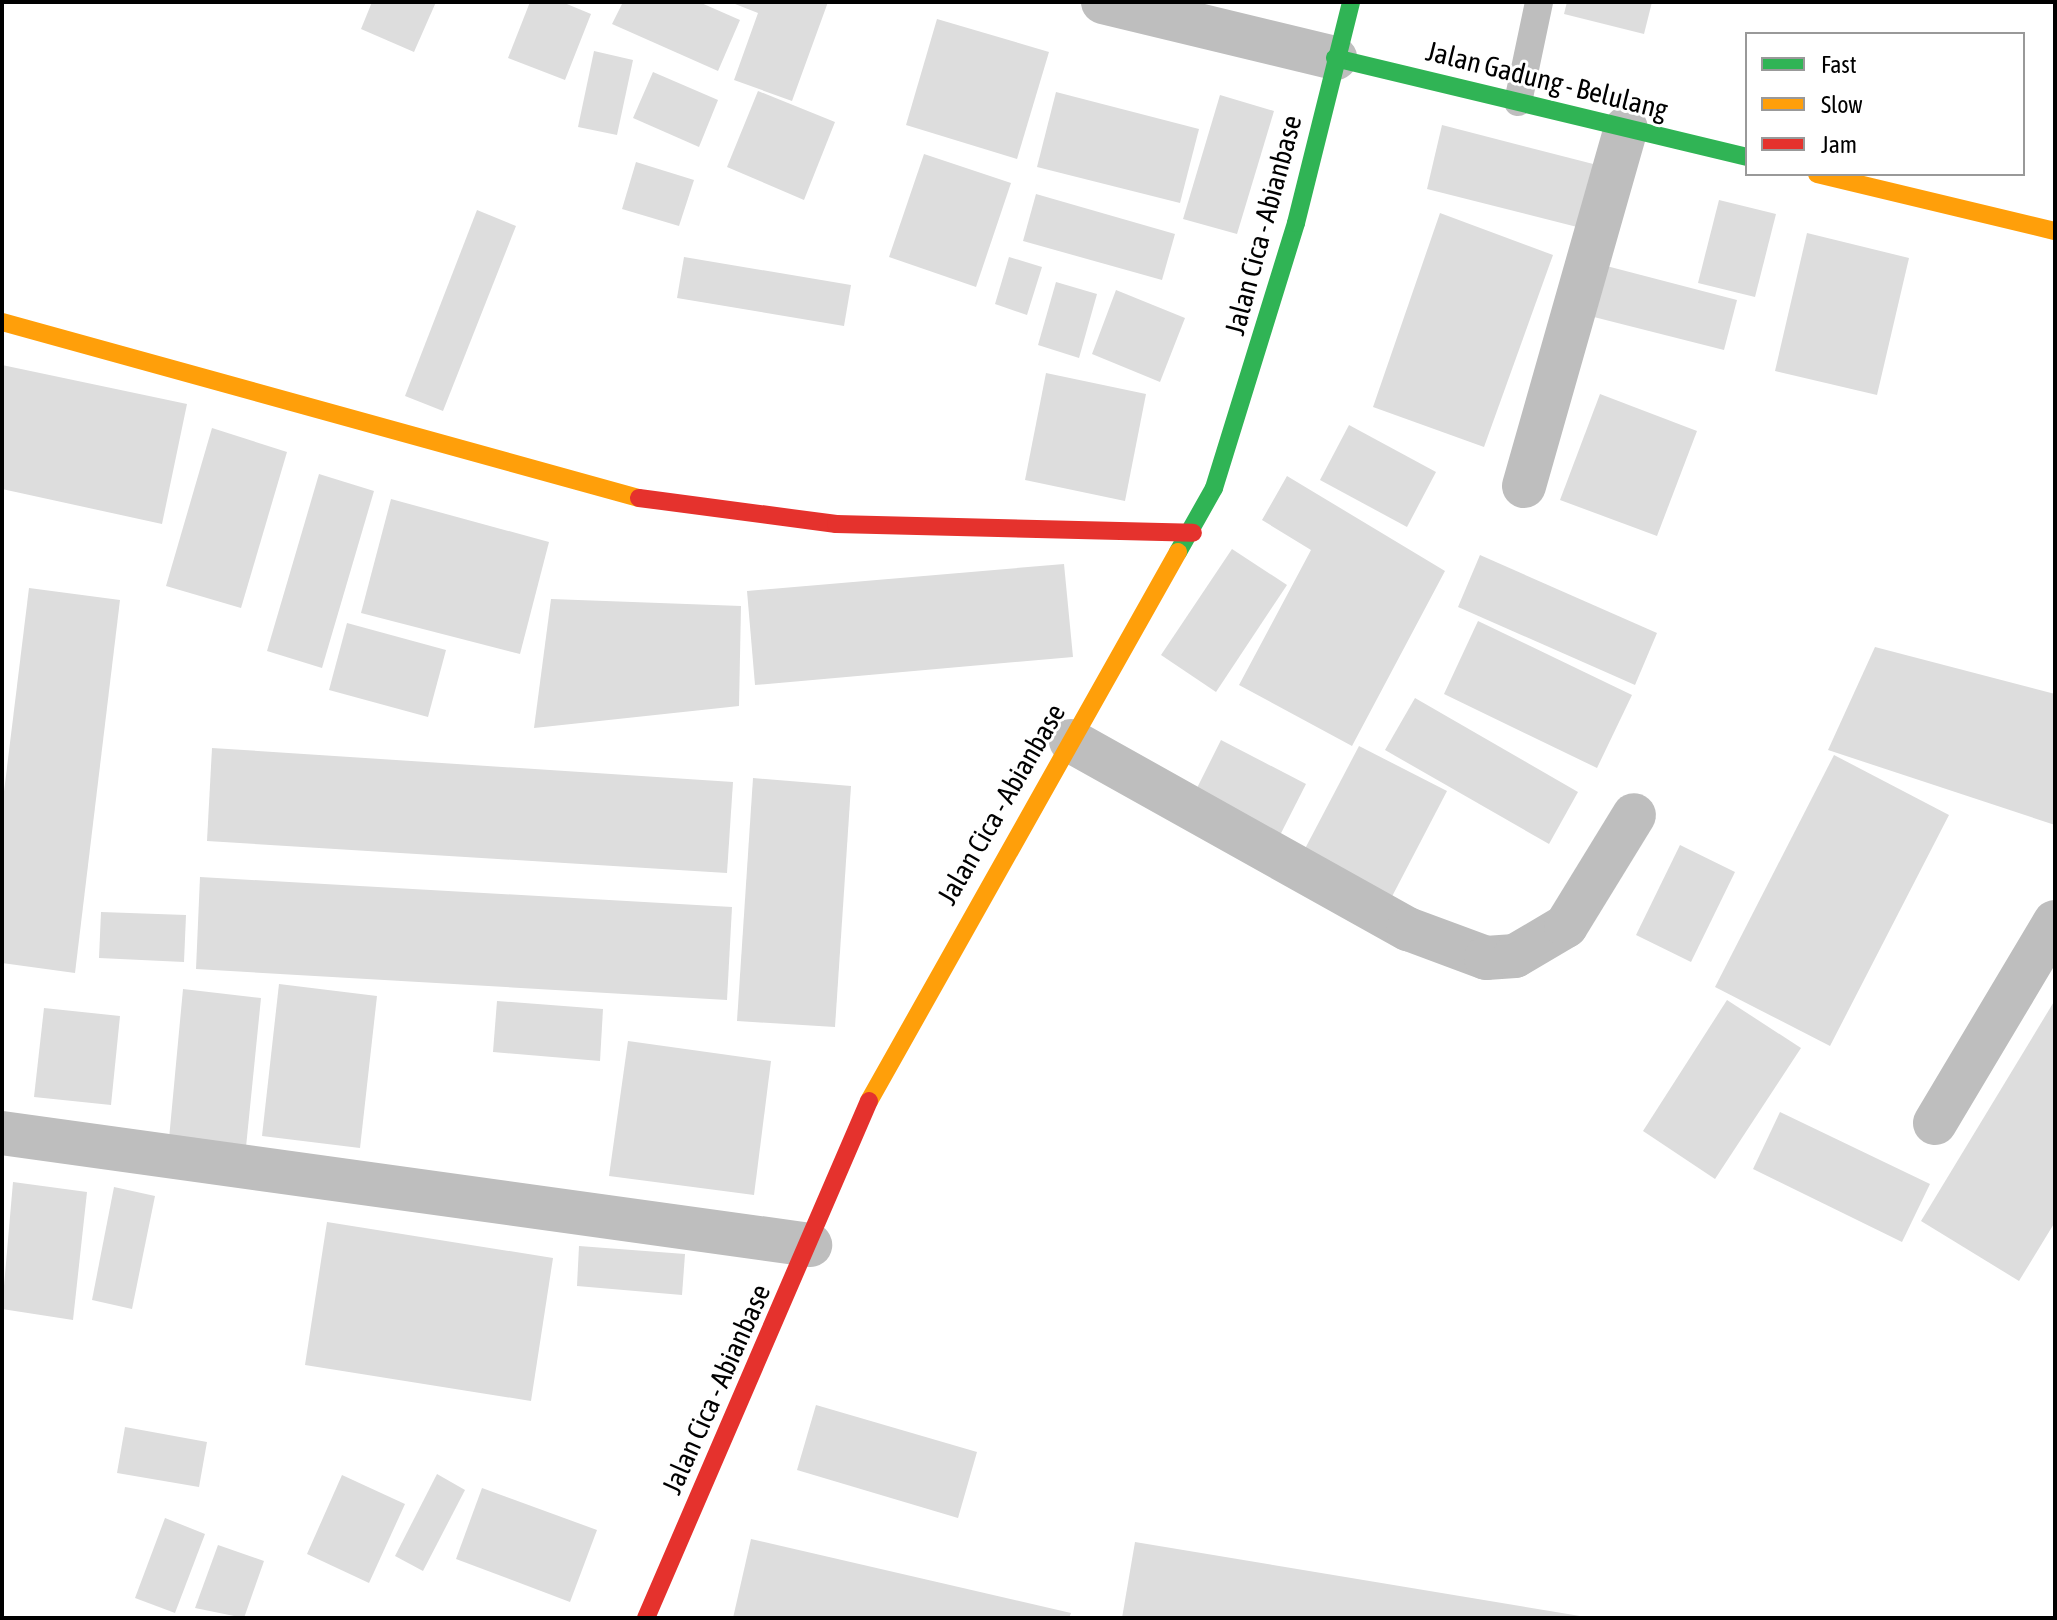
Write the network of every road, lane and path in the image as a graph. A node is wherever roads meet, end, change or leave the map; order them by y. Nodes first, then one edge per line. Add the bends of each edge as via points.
1 (1103, 2) edge
2 (1351, 2) edge
3 (1539, 2) edge
4 (1335, 58) junction
5 (1518, 102) junction
6 (1626, 128) junction
7 (1745, 157) edge
8 (1825, 176) edge
9 (2055, 231) edge
10 (2, 322) edge
11 (1524, 486) dead end
12 (1193, 533) junction
13 (1071, 741) junction
14 (1634, 815) dead end
15 (2055, 922) edge
16 (1935, 1123) dead end
17 (2, 1133) edge
18 (810, 1245) junction
19 (646, 1618) edge

1 - 4 street
2 - 4 street, Jalan Cica - Abianbase
3 - 5 lane
4 - 5 street, Jalan Gadung - Belulang
4 - 12 street, Jalan Cica - Abianbase via 1255,367
5 - 6 street, Jalan Gadung - Belulang
6 - 7 street, Jalan Gadung - Belulang
6 - 11 street
8 - 9 street
10 - 12 street via 611,494 836,524
12 - 13 street, Jalan Cica - Abianbase
13 - 14 street via 1408,929 1486,958 1515,956 1566,926
13 - 18 street, Jalan Cica - Abianbase via 877,1082
15 - 16 street
17 - 18 street
18 - 19 street, Jalan Cica - Abianbase

